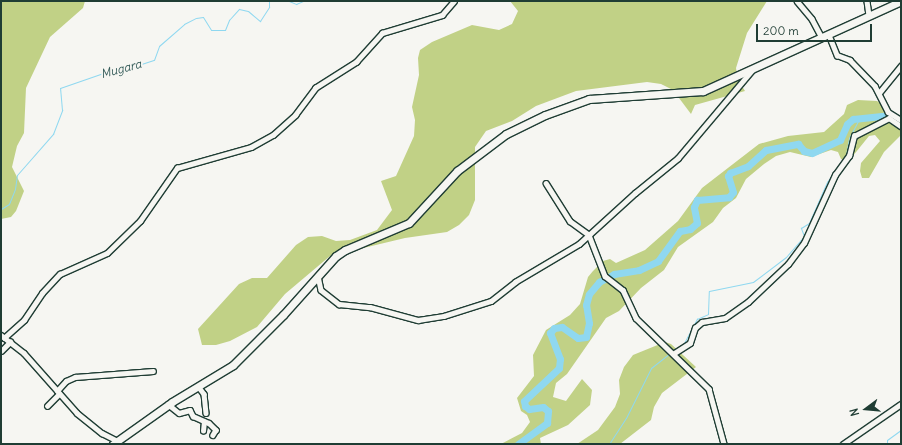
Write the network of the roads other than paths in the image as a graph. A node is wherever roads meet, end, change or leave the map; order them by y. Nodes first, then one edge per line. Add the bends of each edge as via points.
1 (454, 1) edge
2 (797, 1) edge
3 (867, 1) edge
4 (901, 2) edge
5 (869, 16) junction
6 (829, 35) junction
7 (822, 38) junction
8 (901, 66) edge
9 (752, 70) junction
10 (879, 92) junction
11 (901, 120) edge
12 (901, 126) edge
13 (546, 183) dead end
14 (589, 235) junction
15 (318, 276) junction
16 (3, 337) edge
17 (10, 342) junction
18 (1, 351) edge
19 (673, 354) junction
20 (153, 371) dead end
21 (198, 386) junction
22 (58, 392) junction
23 (168, 404) junction
24 (901, 404) edge
25 (47, 406) dead end
26 (206, 413) dead end
27 (204, 422) junction
28 (203, 431) dead end
29 (213, 435) dead end
30 (115, 442) edge
31 (724, 444) edge
32 (843, 444) edge

1 - 16 street via 442,15 386,31 356,62 315,88 295,115 273,135 251,147 177,168 140,222 107,253 60,274 42,293 24,320
2 - 7 street via 812,18
3 - 5 street
4 - 5 main road
5 - 6 main road
6 - 7 main road
6 - 10 street via 837,55 850,60
7 - 9 main road
8 - 10 street
9 - 14 street via 678,158
9 - 15 main road via 703,91 604,97 545,115 492,142 457,171 409,223 345,250
10 - 11 street via 888,112
12 - 19 street via 889,118 854,136 849,156 835,175 804,243 791,261 748,302 725,318 702,322 695,328 690,343
13 - 14 street via 570,221
14 - 15 street via 580,244 515,282 491,301 424,321 360,305 339,304 321,290
14 - 19 street via 605,276 623,290 636,318
15 - 21 main road via 240,359
16 - 17 street
17 - 18 street
17 - 22 street via 24,353
19 - 31 street via 710,389
20 - 22 street via 75,377 66,381
21 - 23 main road
21 - 26 street via 204,394
22 - 25 street
22 - 30 street via 90,424
23 - 27 street via 179,413 190,410 193,416
23 - 30 main road
24 - 32 street
27 - 28 street
27 - 29 street via 216,430

